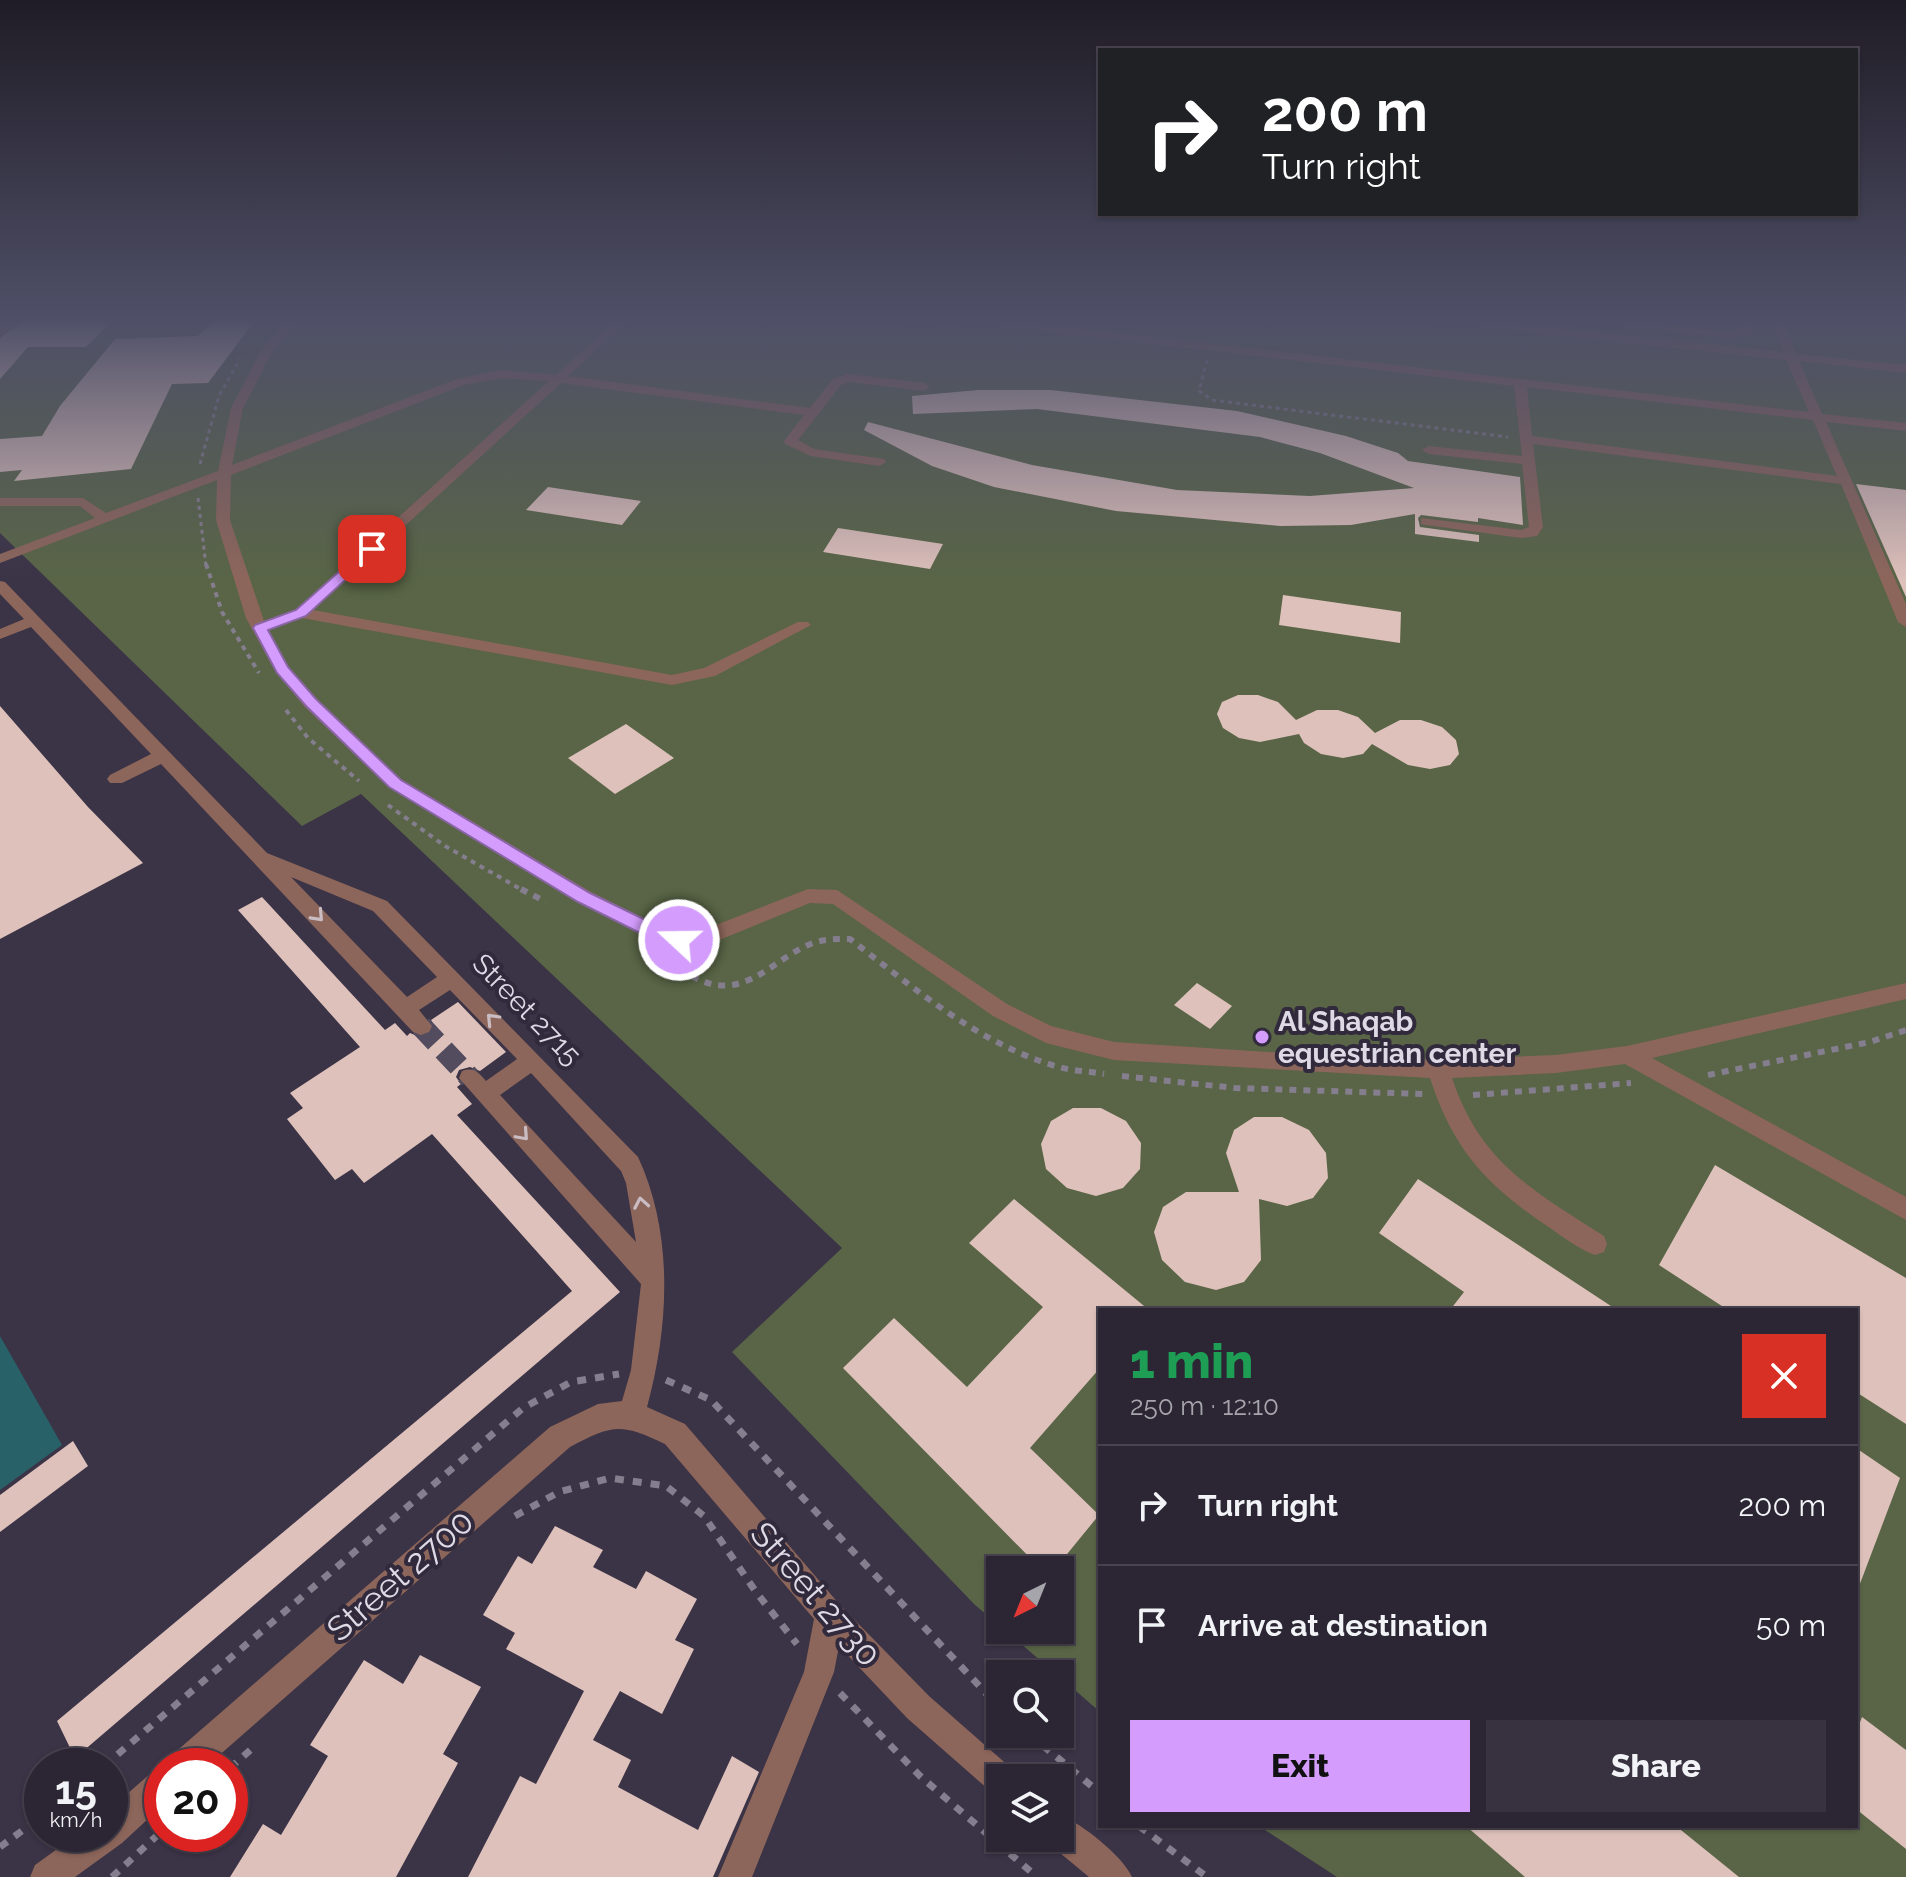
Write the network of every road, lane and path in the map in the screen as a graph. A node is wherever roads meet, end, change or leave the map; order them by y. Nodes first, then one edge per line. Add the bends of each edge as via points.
1 (215, 407) edge
2 (238, 407) edge
3 (397, 407) edge
4 (531, 407) edge
5 (769, 407) edge
6 (815, 407) edge
7 (1265, 407) edge
8 (1523, 407) edge
9 (1730, 407) edge
10 (1814, 407) edge
11 (810, 412) junction
12 (1819, 417) junction
13 (1906, 427) edge
14 (1527, 439) junction
15 (1429, 450) dead end
16 (1530, 461) junction
17 (879, 462) dead end
18 (224, 473) junction
19 (1846, 481) junction
20 (197, 483) junction
21 (0, 502) edge
22 (105, 519) junction
23 (1426, 521) dead end
24 (0, 559) edge
25 (0, 585) edge
26 (301, 613) junction
27 (33, 621) junction
28 (1906, 622) edge
29 (803, 625) dead end
30 (260, 628) junction
31 (0, 634) edge
32 (262, 678) dead end
33 (280, 702) dead end
34 (164, 755) junction
35 (116, 779) dead end
36 (368, 788) dead end
37 (380, 798) dead end
38 (265, 859) junction
39 (558, 908) dead end
40 (651, 955) dead end
41 (452, 978) junction
42 (1906, 991) edge
43 (405, 1009) junction
44 (421, 1026) tunnel mouth
45 (1906, 1030) edge
46 (1627, 1055) junction
47 (532, 1060) junction
48 (1438, 1069) junction
49 (1673, 1080) junction
50 (1448, 1095) junction
51 (1906, 1209) edge
52 (1595, 1244) dead end
53 (654, 1280) junction
54 (644, 1370) junction
55 (632, 1414) junction
56 (501, 1523) dead end
57 (830, 1615) junction
58 (819, 1672) junction
59 (986, 1693) edge
60 (263, 1738) dead end
61 (125, 1748) edge
62 (204, 1748) edge
63 (1046, 1748) edge
64 (248, 1752) edge
65 (986, 1767) edge
66 (1098, 1791) edge
67 (144, 1800) edge
68 (128, 1814) edge
69 (1142, 1828) edge
70 (24, 1829) edge
71 (1074, 1843) edge
72 (0, 1847) edge
73 (144, 1848) edge
74 (82, 1852) edge
75 (89, 1852) edge
76 (47, 1877) edge
77 (66, 1877) edge
78 (112, 1877) edge
79 (735, 1877) edge
80 (1037, 1877) edge
81 (1115, 1877) edge
82 (1207, 1877) edge

1 - 20 path
2 - 18 street
3 - 18 street
4 - 26 street
5 - 11 street
6 - 11 street
7 - 14 path
8 - 14 street
9 - 12 street
10 - 12 street
11 - 17 street via 790,441 797,447
12 - 13 street
12 - 19 street
14 - 16 street
14 - 19 street
15 - 16 street
16 - 23 street via 1536,527 1532,533
18 - 20 street
18 - 30 street via 223,520
19 - 28 street
20 - 22 street
20 - 32 path via 198,539 209,584 235,642
21 - 22 street via 83,502
22 - 24 street
25 - 27 street, Street 2715
26 - 29 street via 672,680 709,672
26 - 30 street
27 - 31 street
27 - 34 street, Street 2715
30 - 48 street via 282,669 311,703 395,783 557,882 650,930 679,940 705,938 808,896 837,897 1000,1010 1046,1034 1114,1051
33 - 36 path via 308,738
34 - 35 street
34 - 38 street, Street 2715
37 - 39 path via 475,865
38 - 41 street, Street 2715 via 380,906
38 -> 43 street, Street 2715
40 - 50 path via 717,985 749,980 805,945 830,936 850,939 969,1027 1055,1067 1167,1083
41 - 43 street
47 -> 41 street, Street 2715
42 - 46 street
43 - 44 street, Street 2715
45 - 49 path via 1870,1042
46 - 48 street
46 - 49 street
53 -> 47 street, Street 2715 via 630,1164
47 -> 53 street via 478,1086
48 - 50 street
49 - 50 path
49 - 51 street
50 - 52 street via 1459,1126 1485,1162 1511,1188
53 - 54 street, Street 2715
54 - 55 street, Street 2715
54 - 59 path via 711,1400
54 - 61 path via 571,1382 523,1408
55 - 57 street, Street 2730 via 675,1434
55 - 62 street, Street 2700 via 598,1417 560,1437
56 - 58 path via 559,1492 610,1478 666,1486 704,1516
57 - 58 street
57 - 65 street, Street 2730 via 918,1707
58 - 79 street
58 - 80 path via 920,1776
60 - 64 path
63 - 66 path
67 - 68 street
69 - 82 path
70 - 72 path
71 - 81 street
73 - 78 path
74 - 76 street
75 - 77 street

